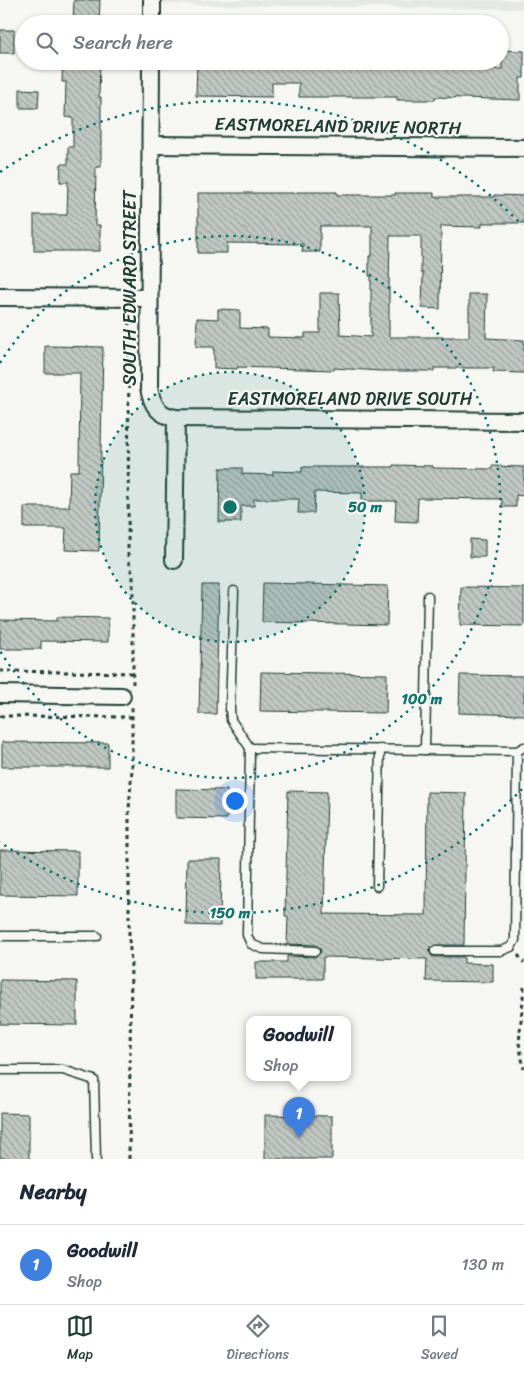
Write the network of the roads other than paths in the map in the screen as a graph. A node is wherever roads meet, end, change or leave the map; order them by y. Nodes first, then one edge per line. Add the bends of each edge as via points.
1 (152, 0) edge
2 (152, 15) edge
3 (151, 70) edge
4 (151, 145) junction
5 (524, 148) edge
6 (0, 297) edge
7 (149, 298) junction
8 (176, 418) junction
9 (524, 421) edge
10 (174, 560) dead end
11 (234, 591) dead end
12 (428, 596) dead end
13 (0, 694) edge
14 (129, 695) road end
15 (250, 748) junction
16 (380, 749) junction
17 (520, 749) edge
18 (425, 750) junction
19 (520, 861) edge
20 (377, 886) dead end
21 (0, 936) edge
22 (97, 936) dead end
23 (316, 951) dead end
24 (435, 951) dead end
25 (0, 1070) edge
26 (96, 1159) edge

1 - 2 street
3 - 4 street, SOUTH EDWARD STREET
4 - 5 street, EASTMORELAND DRIVE NORTH
4 - 7 street, SOUTH EDWARD STREET
6 - 7 street
7 - 8 street, SOUTH EDWARD STREET via 148,388 162,414
8 - 9 street, EASTMORELAND DRIVE SOUTH
8 - 10 street
11 - 15 lane via 231,720
12 - 18 lane
13 - 14 street
15 - 16 lane
15 - 23 lane via 247,935 251,944 263,949
16 - 18 lane
16 - 20 lane
17 - 18 lane
17 - 19 lane
19 - 24 lane via 515,940 511,947 501,951
21 - 22 lane
25 - 26 lane via 63,1070 94,1080

